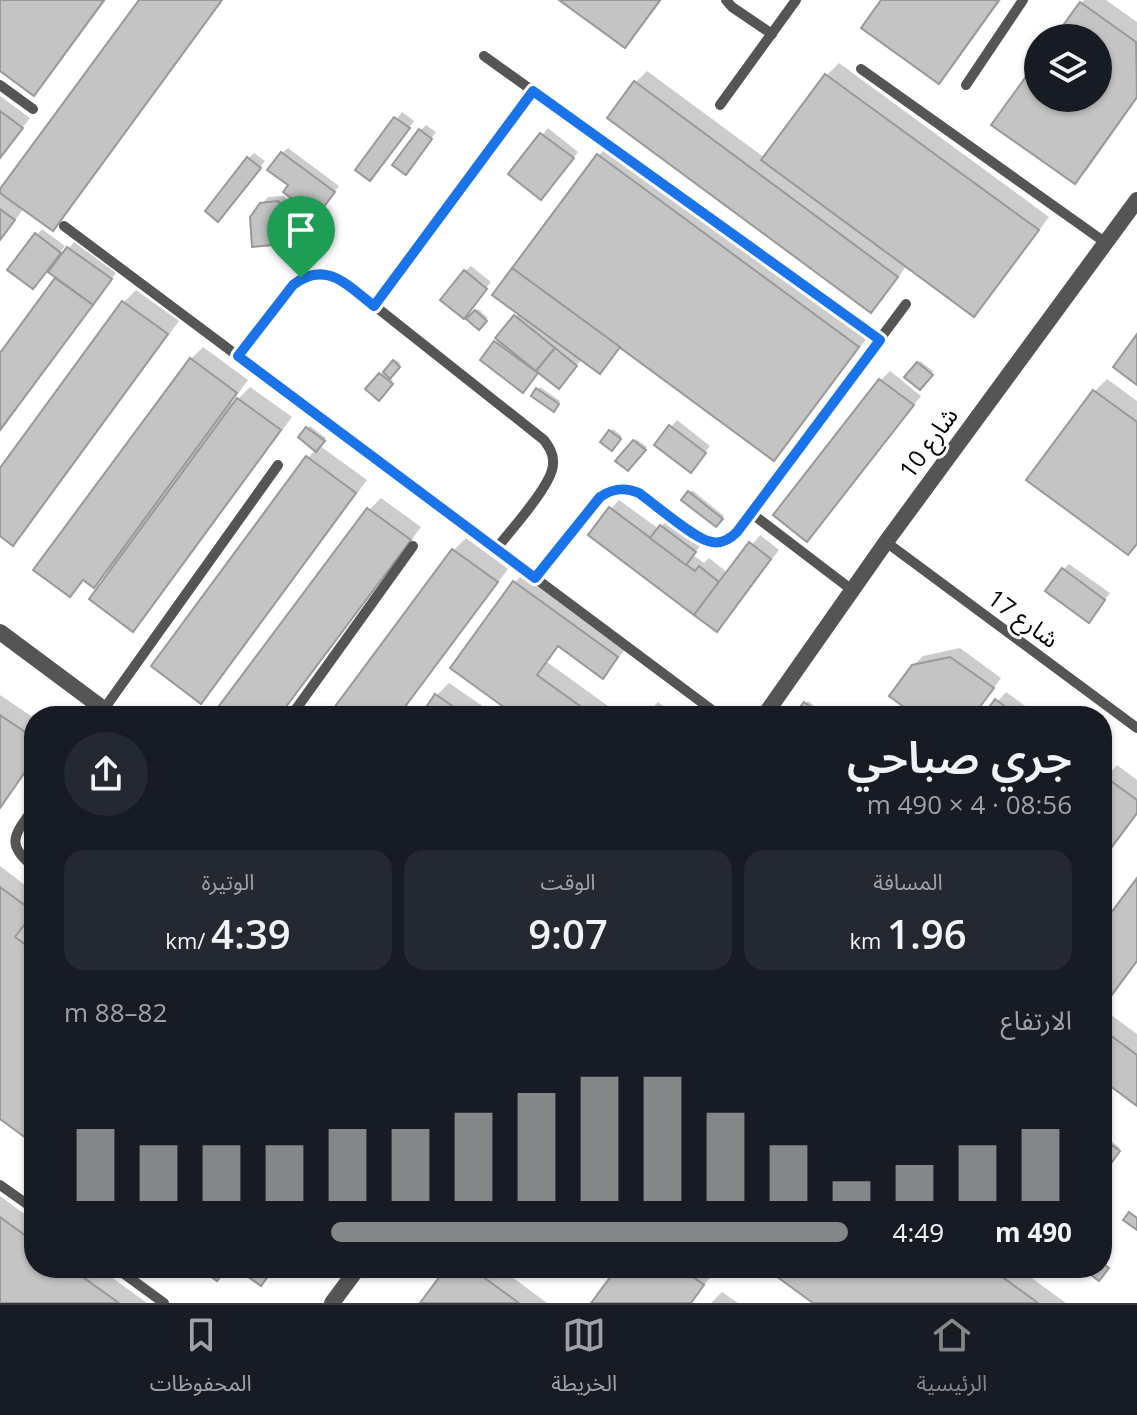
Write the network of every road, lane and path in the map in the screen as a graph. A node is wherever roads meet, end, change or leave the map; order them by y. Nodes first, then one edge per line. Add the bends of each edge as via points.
1 (726, 0) edge
2 (796, 0) edge
3 (1023, 0) edge
4 (772, 34) junction
5 (484, 56) dead end
6 (861, 69) dead end
7 (0, 85) edge
8 (966, 85) dead end
9 (533, 91) junction
10 (720, 105) dead end
11 (33, 109) dead end
12 (1137, 200) edge
13 (64, 226) dead end
14 (1106, 243) junction
15 (906, 304) dead end
16 (374, 306) junction
17 (880, 340) junction
18 (238, 356) junction
19 (278, 465) dead end
20 (751, 513) junction
21 (886, 542) junction
22 (413, 546) dead end
23 (496, 549) junction
24 (535, 578) junction
25 (852, 590) junction
26 (0, 632) edge
27 (95, 706) edge
28 (111, 706) edge
29 (298, 706) edge
30 (707, 706) edge
31 (771, 706) edge
32 (1107, 706) edge
33 (1112, 709) edge
34 (1137, 728) edge
35 (24, 821) edge
36 (24, 858) edge
37 (0, 1185) edge
38 (24, 1202) edge
39 (130, 1278) edge
40 (351, 1278) edge
41 (164, 1303) edge
42 (332, 1303) edge

1 - 4 lane
2 - 4 lane
3 - 8 lane
4 - 10 lane
5 - 9 lane
6 - 14 lane
7 - 11 lane
9 - 16 lane
9 - 17 lane
12 - 14 street, شارع 10
13 - 18 lane
14 - 21 street, شارع 10
15 - 17 lane
16 - 18 lane via 332,276 301,278
16 - 23 lane via 549,447 553,464 548,481
17 - 20 lane
18 - 23 lane
19 - 28 lane
20 - 24 lane via 732,537 712,542 639,493 615,490 600,497
20 - 25 lane
21 - 25 street, شارع 10
21 - 32 lane, شارع 17
22 - 29 lane
23 - 24 lane
24 - 30 lane
25 - 31 street, شارع 10
26 - 27 street
33 - 34 lane, شارع 17
35 - 36 lane via 15,842
37 - 38 lane
39 - 41 lane
40 - 42 street

